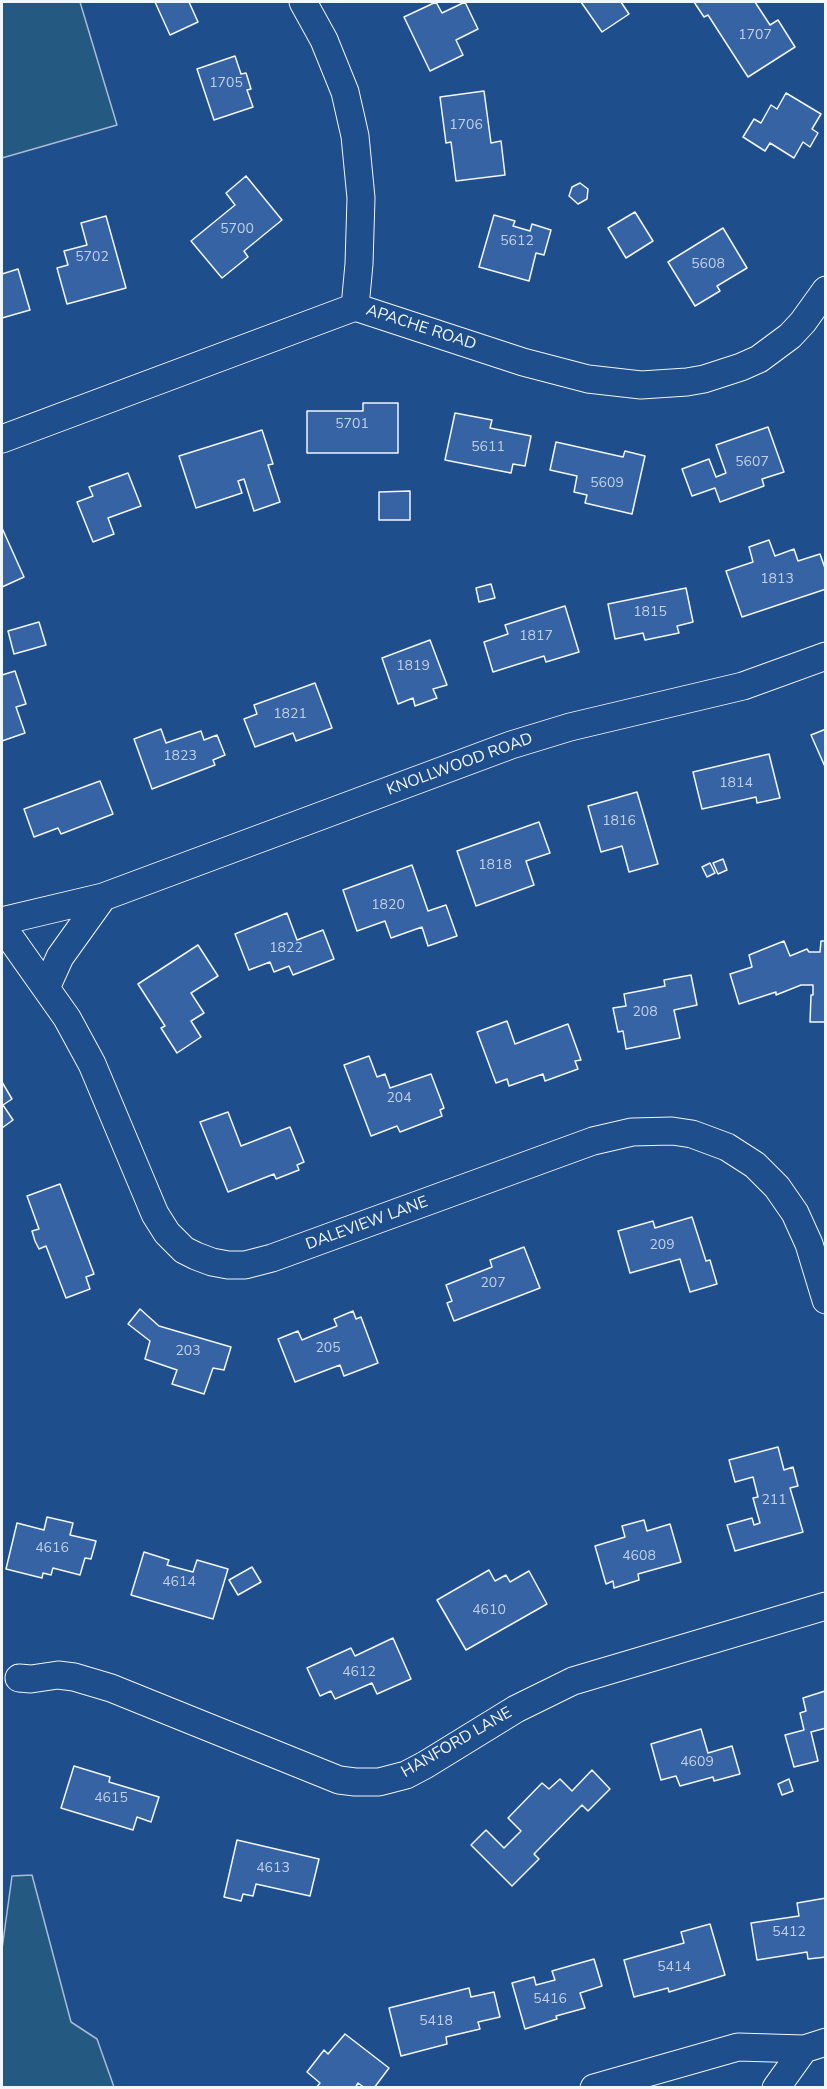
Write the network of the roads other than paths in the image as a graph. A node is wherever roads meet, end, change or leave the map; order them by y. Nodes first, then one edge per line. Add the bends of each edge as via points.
1 (303, 2) edge
2 (825, 290) edge
3 (355, 306) junction
4 (2, 439) edge
5 (825, 657) edge
6 (103, 897) junction
7 (2, 921) edge
8 (2, 926) edge
9 (46, 988) junction
10 (825, 1300) edge
11 (825, 1606) edge
12 (19, 1678) dead end
13 (815, 2045) edge
14 (594, 2088) edge
15 (776, 2088) edge

1 - 3 street via 324,39 345,92 356,136 361,198
2 - 3 street, APACHE ROAD via 790,336 759,359 704,379 641,385 588,379 523,362
3 - 4 street, APACHE ROAD
5 - 6 street, KNOLLWOOD ROAD via 743,686 511,745
6 - 7 street, KNOLLWOOD ROAD
6 - 9 street via 60,957
8 - 9 street, DALEVIEW LANE
9 - 10 street, DALEVIEW LANE via 92,1064 155,1214 167,1233 196,1256 228,1265 272,1258 593,1141 632,1132 672,1131 727,1147 777,1187 809,1244
11 - 12 street, HANFORD LANE via 573,1681 516,1709 406,1775 379,1782 339,1780 84,1680 58,1675
13 - 14 street via 738,2047
13 - 15 street

